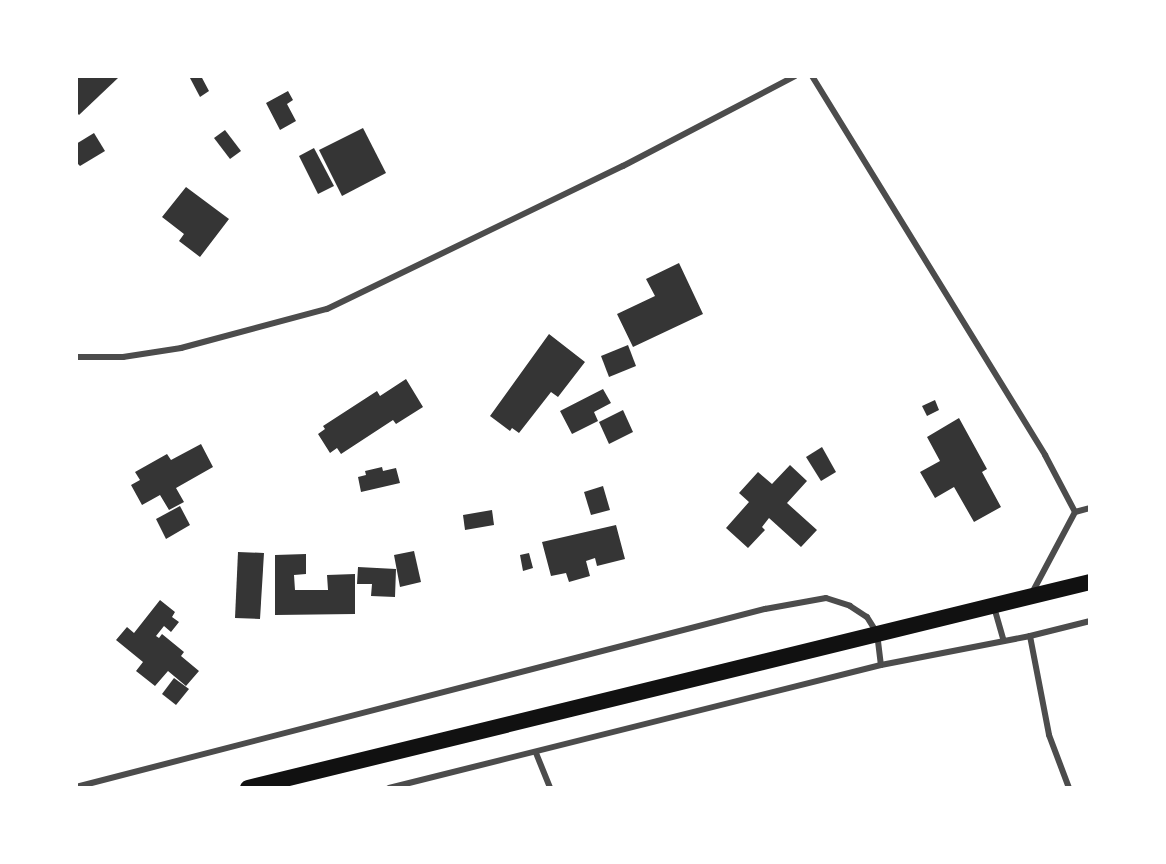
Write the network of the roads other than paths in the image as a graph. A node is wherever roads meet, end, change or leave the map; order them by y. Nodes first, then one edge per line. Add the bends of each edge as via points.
1 (795, 76) edge
2 (812, 76) edge
3 (76, 357) edge
4 (1089, 508) edge
5 (1075, 512) junction
6 (1089, 582) edge
7 (1030, 596) junction
8 (993, 605) junction
9 (1089, 621) edge
10 (878, 633) junction
11 (1030, 636) junction
12 (1004, 641) junction
13 (881, 666) junction
14 (536, 753) junction
15 (76, 787) edge
16 (248, 788) edge
17 (389, 788) edge
18 (550, 788) edge
19 (1069, 788) edge

1 - 3 street via 623,166 327,309 181,348 123,357
2 - 5 street via 1046,455
4 - 5 street
5 - 7 street
6 - 7 highway
7 - 8 highway
8 - 10 highway
8 - 12 street
9 - 11 street
10 - 13 street
10 - 15 street via 867,617 826,598 765,609
10 - 16 highway
11 - 12 street
11 - 19 street via 1049,735
12 - 13 street
13 - 14 street
14 - 17 street
14 - 18 street

